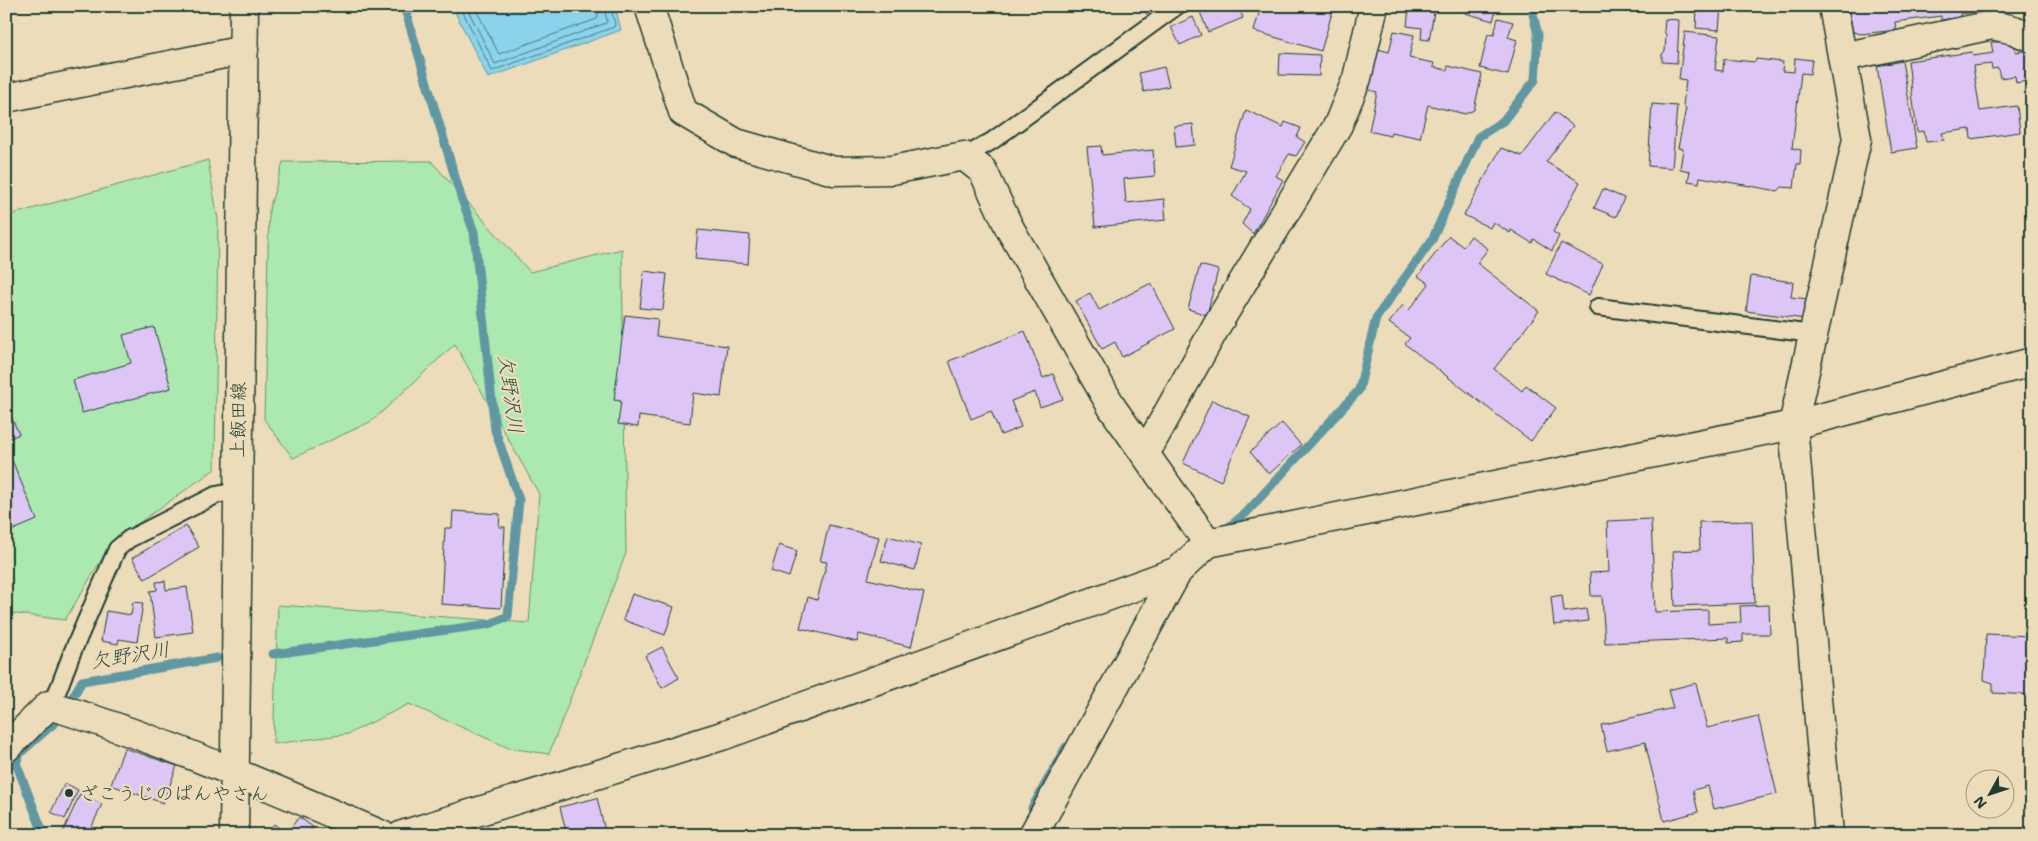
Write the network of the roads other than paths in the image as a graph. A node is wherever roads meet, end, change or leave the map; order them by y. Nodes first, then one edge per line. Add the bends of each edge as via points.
1 (244, 6) edge
2 (649, 6) edge
3 (1177, 6) edge
4 (1374, 6) edge
5 (1833, 6) edge
6 (2032, 38) edge
7 (244, 50) junction
8 (1843, 58) junction
9 (6, 98) edge
10 (970, 160) junction
11 (1598, 307) dead end
12 (1813, 334) junction
13 (2032, 362) edge
14 (1792, 425) junction
15 (1145, 454) junction
16 (237, 491) junction
17 (1208, 543) junction
18 (1178, 571) junction
19 (49, 704) junction
20 (6, 748) edge
21 (235, 773) junction
22 (234, 835) edge
23 (382, 835) edge
24 (402, 835) edge
25 (1034, 835) edge
26 (1829, 835) edge

1 - 7 street, 上飯田線
2 - 10 street via 683,112 736,143 834,171 892,170 964,156
3 - 10 lane via 976,150
4 - 15 street via 1357,78 1338,125 1223,315
5 - 8 street
6 - 8 street via 1992,25
7 - 9 street
7 - 16 street, 上飯田線
8 - 12 street via 1857,139
10 - 15 street via 983,171 1009,227 1113,409
11 - 12 lane
12 - 14 street
13 - 14 street
14 - 17 street
14 - 26 street
15 - 17 street
16 - 19 lane via 216,495 129,539 117,550 58,690
16 - 21 street, 上飯田線
17 - 18 street
18 - 24 street via 722,736
18 - 25 street
19 - 20 street
19 - 21 street
21 - 22 street, 上飯田線
21 - 23 street

